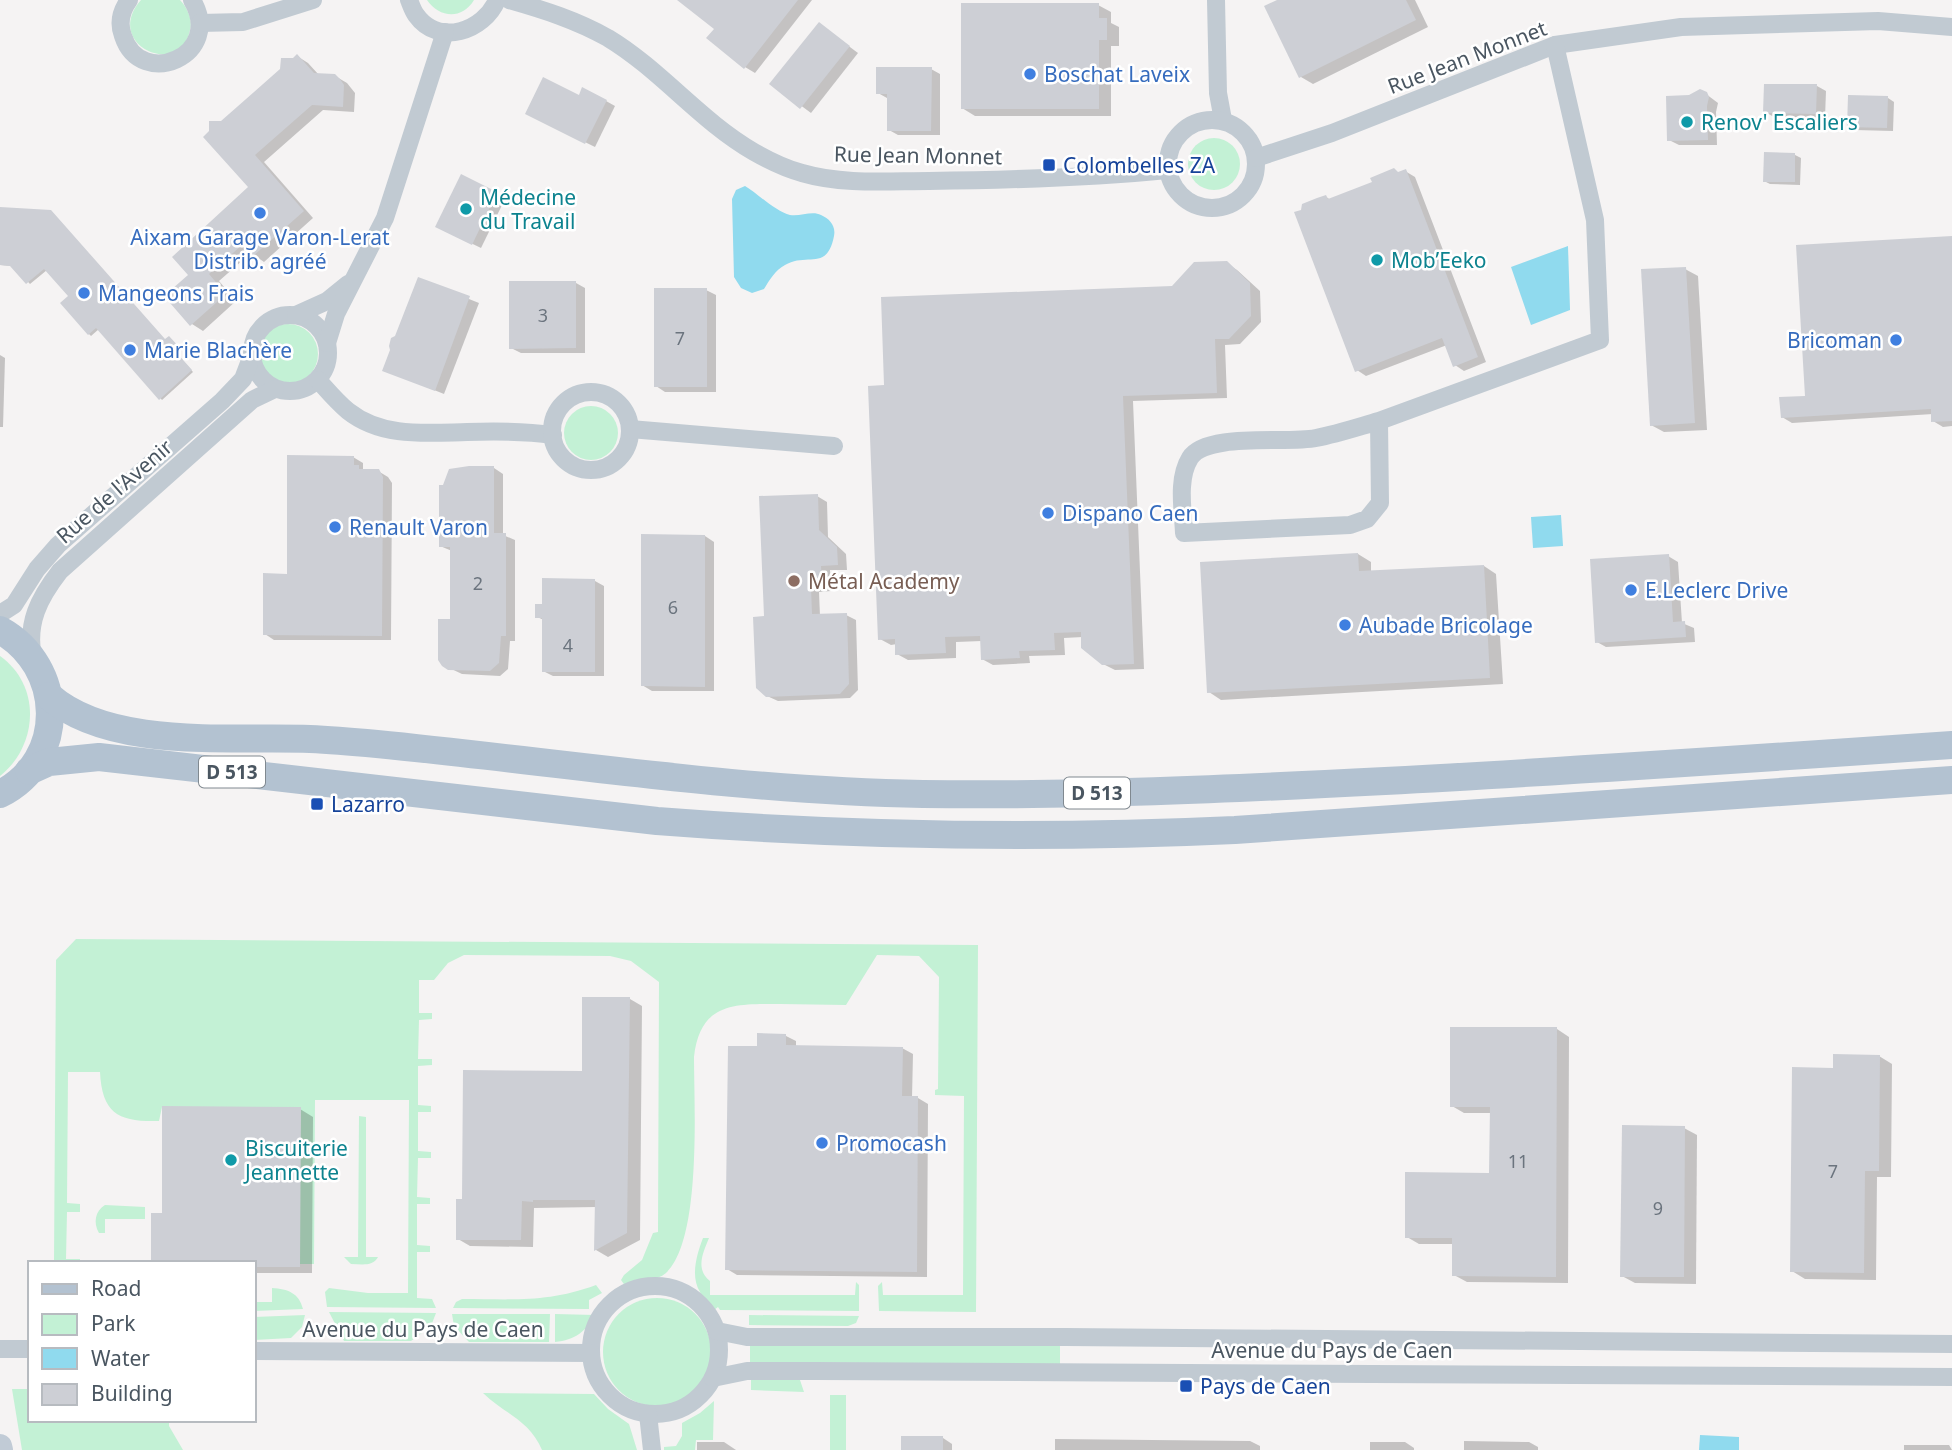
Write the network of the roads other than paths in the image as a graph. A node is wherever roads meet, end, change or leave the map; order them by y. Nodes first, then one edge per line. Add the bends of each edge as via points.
1 (129, 0) edge
2 (192, 0) edge
3 (313, 0) edge
4 (409, 0) edge
5 (497, 0) edge
6 (509, 0) edge
7 (1216, 0) edge
8 (200, 23) junction
9 (1952, 27) edge
10 (445, 32) junction
11 (1555, 45) junction
12 (1223, 120) junction
13 (1256, 158) junction
14 (1167, 170) junction
15 (354, 279) junction
16 (296, 315) junction
17 (327, 343) junction
18 (251, 358) junction
19 (318, 380) junction
20 (275, 390) junction
21 (1379, 421) junction
22 (630, 429) junction
23 (553, 435) junction
24 (834, 446) dead end
25 (0, 614) edge
26 (0, 630) edge
27 (33, 658) junction
28 (49, 696) junction
29 (1952, 745) edge
30 (29, 771) junction
31 (1952, 780) edge
32 (1, 795) edge
33 (717, 1331) junction
34 (1392, 1341) junction
35 (1952, 1344) edge
36 (0, 1349) edge
37 (28, 1349) edge
38 (256, 1351) edge
39 (591, 1353) junction
40 (1393, 1372) junction
41 (1952, 1377) edge
42 (713, 1378) junction
43 (648, 1414) junction
44 (652, 1450) edge

1 - 8 street via 120,20 125,43 132,53 153,64 166,64 187,54
2 - 8 street
3 - 8 street via 243,22
4 - 10 street via 416,16
5 - 10 street via 483,22
6 - 14 street, Rue Jean Monnet via 564,15 609,39 716,126 754,152 802,173 858,181 1084,177
7 - 12 street
9 - 11 street, Rue Jean Monnet via 1878,21 1681,27
10 - 15 street via 385,218
11 - 13 street, Rue Jean Monnet
11 - 21 street via 1595,220 1600,340
12 - 13 street via 1239,128
12 - 14 street via 1206,119 1176,136 1168,152
13 - 14 street via 1255,175 1247,191 1218,208 1184,200
15 - 16 street via 327,301
15 - 17 street
16 - 17 street via 310,320
16 - 18 street via 278,316 263,325 253,340
17 - 19 street via 327,363
18 - 20 street via 259,377
18 - 25 street, Rue de l'Avenir via 243,379 222,401 58,544 13,605
19 - 20 street via 298,391
19 - 23 street via 349,412 395,432
20 - 27 street, Rue de l'Avenir via 252,400 66,564 33,616
21 - 21 street via 1380,503 1367,519 1350,525 1184,533 1182,478 1191,456 1203,449 1225,442 1314,439
22 - 23 street via 622,455 602,469 590,470 569,463
22 - 23 street via 622,407 590,392 578,394 559,410
22 - 24 street
26 - 27 main road
27 - 28 main road
28 - 29 main road, D 513 via 88,720 164,735 376,744 703,782 918,794 1205,791
28 - 30 main road via 48,736
30 - 31 main road, D 513 via 49,762 99,757 645,820 937,835 1236,830
30 - 32 main road
33 - 34 street, Avenue du Pays de Caen via 747,1337
33 - 39 street via 693,1298 675,1289 636,1289 618,1297 604,1311 594,1331
33 - 42 street via 719,1355
34 - 35 street, Avenue du Pays de Caen
34 - 40 street
36 - 37 street
38 - 39 street, Avenue du Pays de Caen
39 - 43 street via 597,1376 615,1400
40 - 41 street, Avenue du Pays de Caen
40 - 42 street, Avenue du Pays de Caen via 758,1371
42 - 43 street via 685,1407
43 - 44 street

